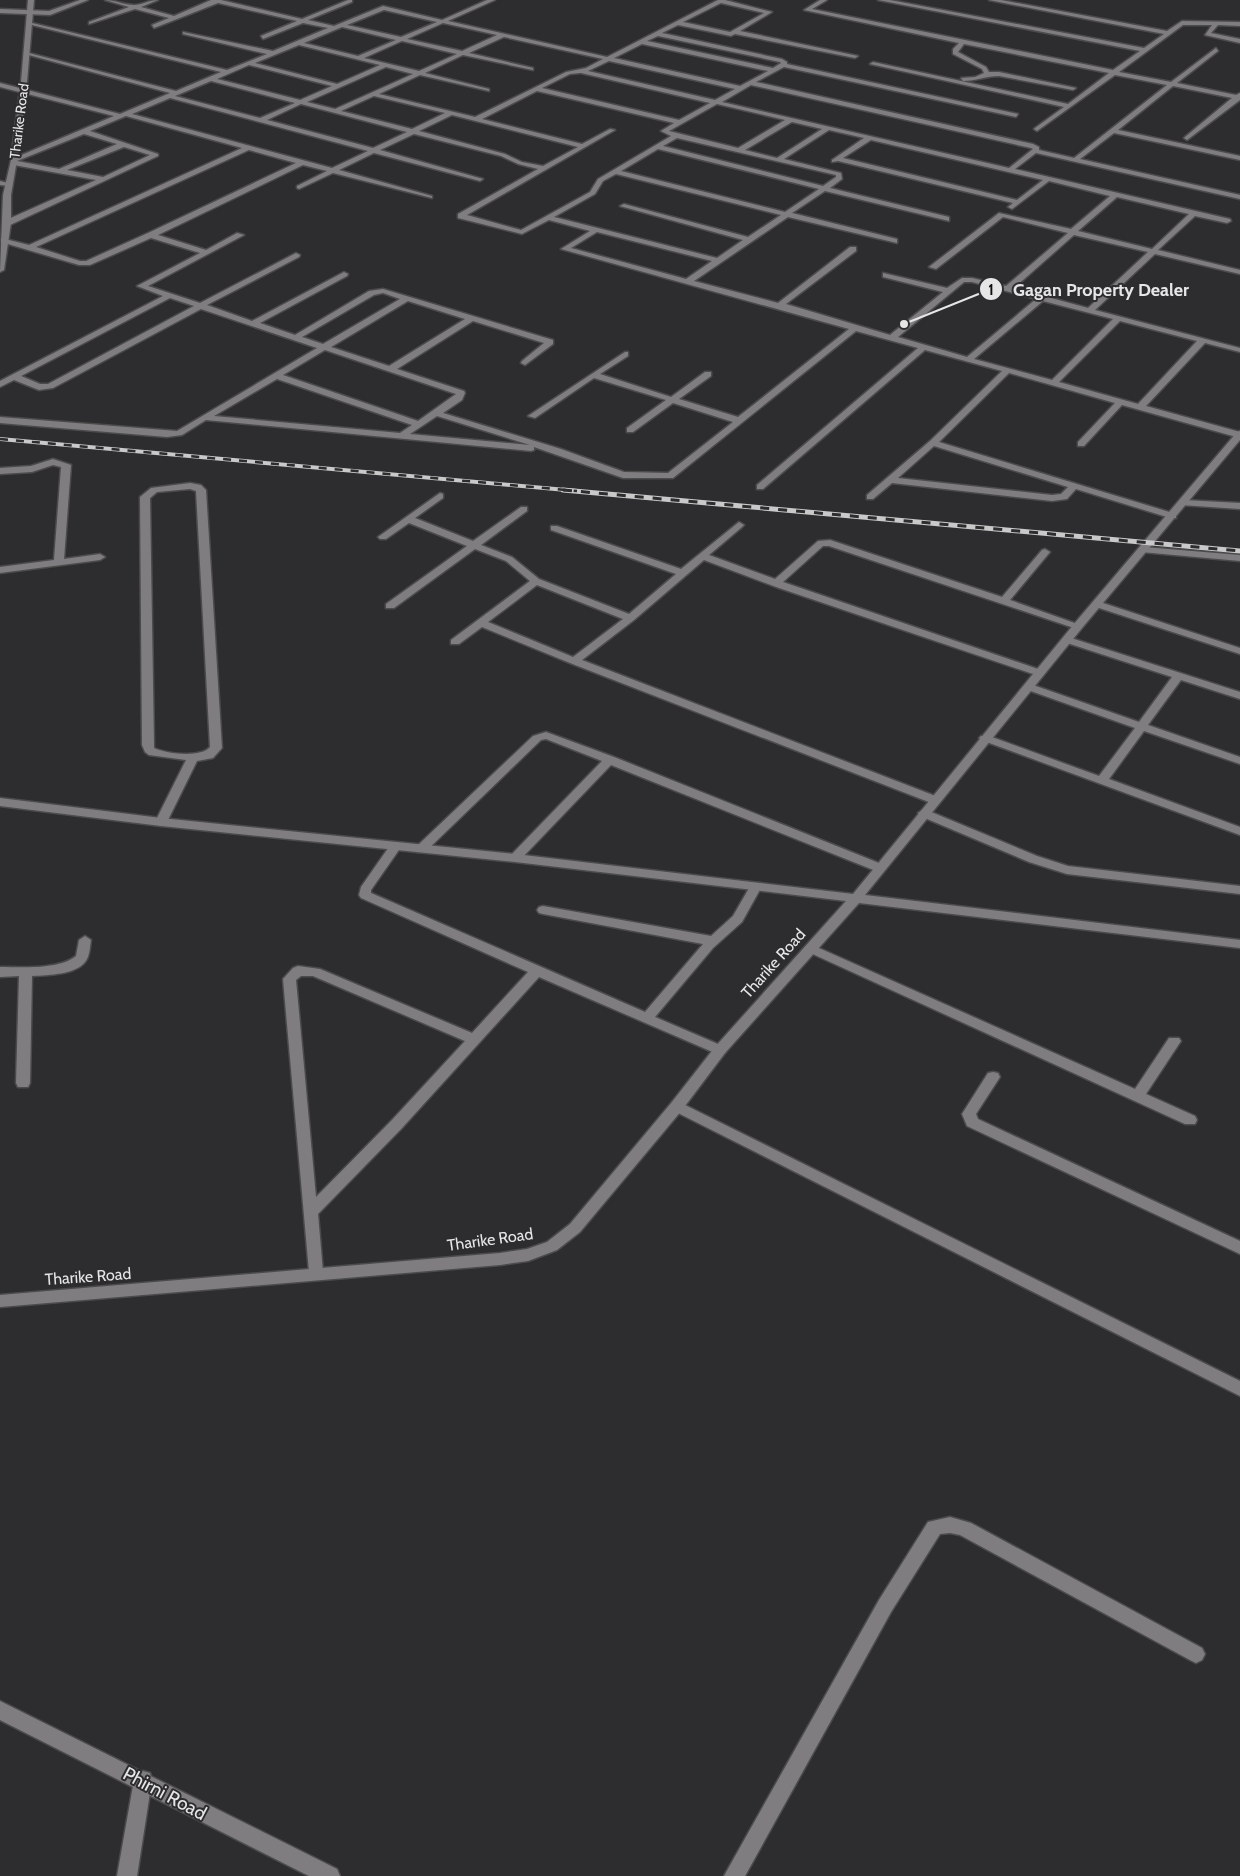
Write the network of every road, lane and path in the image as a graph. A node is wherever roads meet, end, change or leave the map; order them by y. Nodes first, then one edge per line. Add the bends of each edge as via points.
1 (31, 0) edge
2 (85, 0) edge
3 (108, 0) edge
4 (155, 0) edge
5 (216, 0) edge
6 (349, 0) edge
7 (492, 0) edge
8 (721, 0) edge
9 (824, 0) edge
10 (881, 0) edge
11 (992, 0) edge
12 (392, 4) dead end
13 (134, 8) junction
14 (383, 8) junction
15 (29, 10) junction
16 (0, 11) edge
17 (175, 18) junction
18 (303, 20) junction
19 (443, 22) junction
20 (30, 23) junction
21 (91, 23) dead end
22 (678, 24) junction
23 (1240, 24) edge
24 (154, 26) dead end
25 (337, 26) junction
26 (1214, 26) junction
27 (281, 30) junction
28 (735, 32) junction
29 (1240, 32) edge
30 (186, 33) dead end
31 (1169, 33) junction
32 (658, 34) junction
33 (502, 35) junction
34 (263, 37) dead end
35 (312, 37) junction
36 (402, 39) junction
37 (1240, 41) edge
38 (642, 42) junction
39 (298, 43) junction
40 (962, 43) junction
41 (712, 46) junction
42 (1146, 50) junction
43 (1216, 50) dead end
44 (27, 53) junction
45 (273, 53) junction
46 (462, 53) junction
47 (696, 54) junction
48 (855, 56) dead end
49 (358, 58) junction
50 (609, 59) junction
51 (685, 60) dead end
52 (248, 63) junction
53 (873, 64) dead end
54 (385, 65) junction
55 (783, 65) junction
56 (531, 69) dead end
57 (774, 70) junction
58 (581, 71) junction
59 (228, 72) junction
60 (419, 73) junction
61 (1114, 73) junction
62 (986, 74) junction
63 (211, 78) junction
64 (946, 79) junction
65 (976, 79) junction
66 (750, 83) junction
67 (1173, 84) junction
68 (0, 85) edge
69 (338, 86) junction
70 (739, 88) junction
71 (1073, 88) dead end
72 (536, 89) junction
73 (487, 90) dead end
74 (23, 91) junction
75 (1006, 92) junction
76 (173, 94) junction
77 (373, 94) junction
78 (1239, 96) edge
79 (301, 102) junction
80 (713, 102) junction
81 (1070, 106) junction
82 (334, 112) junction
83 (451, 113) junction
84 (122, 115) junction
85 (1016, 115) dead end
86 (476, 119) junction
87 (790, 120) junction
88 (260, 121) junction
89 (678, 122) junction
90 (828, 128) junction
91 (1037, 129) dead end
92 (612, 130) dead end
93 (1115, 131) junction
94 (83, 132) junction
95 (412, 132) junction
96 (676, 136) junction
97 (869, 138) junction
98 (1187, 138) dead end
99 (124, 144) junction
100 (582, 146) junction
101 (658, 147) junction
102 (247, 148) junction
103 (375, 150) junction
104 (738, 151) junction
105 (1035, 151) junction
106 (1240, 158) edge
107 (778, 160) junction
108 (837, 160) junction
109 (1075, 160) junction
110 (14, 161) junction
111 (303, 162) junction
112 (541, 168) junction
113 (335, 170) junction
114 (821, 170) junction
115 (1010, 170) junction
116 (60, 171) junction
117 (614, 171) junction
118 (105, 179) junction
119 (480, 179) dead end
120 (1048, 179) junction
121 (0, 183) edge
122 (9, 184) junction
123 (299, 187) dead end
124 (826, 188) junction
125 (3, 193) edge
126 (1115, 195) junction
127 (430, 197) dead end
128 (1240, 197) edge
129 (1018, 202) junction
130 (624, 206) dead end
131 (786, 214) junction
132 (1194, 214) junction
133 (1002, 215) junction
134 (549, 218) junction
135 (946, 219) dead end
136 (1227, 221) dead end
137 (7, 223) junction
138 (596, 230) junction
139 (1072, 232) junction
140 (151, 235) junction
141 (240, 235) dead end
142 (4, 240) junction
143 (750, 240) junction
144 (894, 241) dead end
145 (29, 248) junction
146 (853, 249) dead end
147 (1153, 251) junction
148 (205, 252) junction
149 (296, 255) dead end
150 (719, 261) junction
151 (933, 267) dead end
152 (0, 270) edge
153 (1238, 270) edge
154 (344, 274) dead end
155 (886, 275) dead end
156 (688, 281) junction
157 (1008, 289) junction
158 (948, 291) junction
159 (168, 296) junction
160 (407, 298) junction
161 (1041, 298) junction
162 (204, 306) junction
163 (781, 306) junction
164 (1089, 311) junction
165 (472, 318) junction
166 (1118, 318) junction
167 (254, 323) junction
168 (855, 328) junction
169 (297, 337) junction
170 (892, 338) junction
171 (1203, 340) junction
172 (327, 347) junction
173 (924, 347) junction
174 (1240, 350) edge
175 (625, 354) dead end
176 (969, 359) junction
177 (525, 363) dead end
178 (391, 369) junction
179 (1008, 370) junction
180 (708, 374) dead end
181 (593, 375) junction
182 (277, 376) junction
183 (15, 377) junction
184 (1054, 383) junction
185 (0, 384) edge
186 (673, 400) junction
187 (1121, 401) junction
188 (1140, 407) junction
189 (434, 413) junction
190 (532, 416) dead end
191 (207, 418) junction
192 (0, 420) edge
193 (740, 421) junction
194 (418, 424) junction
195 (630, 430) dead end
196 (1240, 434) edge
197 (400, 436) junction
198 (933, 443) junction
199 (1081, 444) dead end
200 (558, 451) junction
201 (0, 471) edge
202 (890, 480) junction
203 (1074, 486) junction
204 (760, 487) dead end
205 (440, 496) dead end
206 (870, 497) dead end
207 (1184, 503) junction
208 (1240, 506) edge
209 (524, 509) dead end
210 (1173, 516) junction
211 (408, 518) junction
212 (739, 525) dead end
213 (554, 528) dead end
214 (383, 537) dead end
215 (476, 544) junction
216 (1144, 550) junction
217 (1045, 552) dead end
218 (702, 556) junction
219 (100, 557) dead end
220 (1240, 558) edge
221 (59, 562) junction
222 (0, 570) edge
223 (682, 573) junction
224 (536, 581) junction
225 (778, 584) junction
226 (1004, 601) junction
227 (1096, 604) junction
228 (390, 606) dead end
229 (630, 618) junction
230 (482, 623) junction
231 (1078, 626) junction
232 (1068, 640) junction
233 (455, 642) dead end
234 (1240, 651) edge
235 (574, 660) junction
236 (1040, 673) junction
237 (1178, 675) junction
238 (1029, 687) junction
239 (1240, 696) edge
240 (1144, 726) junction
241 (985, 738) junction
242 (194, 756) junction
243 (610, 759) junction
244 (1240, 761) edge
245 (1102, 780) junction
246 (934, 800) junction
247 (0, 802) edge
248 (924, 814) junction
249 (161, 822) junction
250 (1240, 831) edge
251 (394, 847) junction
252 (421, 849) junction
253 (515, 858) junction
254 (880, 868) junction
255 (756, 886) junction
256 (1240, 890) edge
257 (856, 898) junction
258 (543, 910) dead end
259 (85, 940) dead end
260 (713, 941) junction
261 (1240, 944) edge
262 (810, 948) junction
263 (26, 970) junction
264 (537, 971) junction
265 (0, 972) edge
266 (646, 1019) junction
267 (474, 1039) junction
268 (1174, 1040) dead end
269 (720, 1050) junction
270 (993, 1077) dead end
271 (23, 1084) dead end
272 (1138, 1096) junction
273 (677, 1106) junction
274 (1190, 1120) dead end
275 (310, 1213) junction
276 (1240, 1248) edge
277 (316, 1272) junction
278 (0, 1301) edge
279 (1240, 1389) edge
280 (1196, 1654) dead end
281 (0, 1710) edge
282 (143, 1780) junction
283 (127, 1876) edge
284 (330, 1876) edge
285 (734, 1876) edge

1 - 15 street, Tharike Road
2 - 15 street via 52,12
3 - 13 street
4 - 13 street
5 - 17 street
5 - 18 street
6 - 18 street
7 - 19 street
8 - 22 street
8 - 28 street via 769,11
9 - 40 street via 807,10
10 - 42 street
11 - 31 street
12 - 14 street
13 - 17 street
13 - 21 street
14 - 19 street
14 - 25 street
15 - 16 street
15 - 20 street, Tharike Road
17 - 24 street
18 - 25 street
18 - 27 street
19 - 33 street
19 - 36 street
20 - 44 street, Tharike Road
20 - 59 street
22 - 28 street
22 - 32 street
23 - 26 street
25 - 35 street
25 - 36 street
26 - 29 street
26 - 31 street via 1182,23
26 - 37 street via 1208,34
27 - 34 street
27 - 35 street
28 - 48 street
30 - 45 street
31 - 42 street
32 - 38 street
32 - 41 street
33 - 46 street
33 - 50 street
35 - 39 street
36 - 46 street
36 - 49 street
38 - 47 street
38 - 50 street
39 - 45 street
39 - 49 street
40 - 61 street
40 - 62 street via 955,53 984,68
41 - 47 street
41 - 55 street via 782,61
42 - 61 street
43 - 67 street
44 - 74 street, Tharike Road
44 - 76 street
45 - 52 street
46 - 56 street
46 - 60 street
47 - 51 street
47 - 57 street
49 - 54 street
50 - 58 street
50 - 70 street
52 - 59 street
52 - 69 street
53 - 64 street
54 - 60 street
54 - 69 street
55 - 57 street
55 - 85 street
57 - 66 street
58 - 72 street via 570,72
58 - 80 street
59 - 63 street
60 - 73 street
60 - 77 street
61 - 67 street
61 - 81 street
62 - 65 street
62 - 71 street
63 - 76 street
63 - 79 street
64 - 65 street
64 - 75 street
65 - 75 street
66 - 70 street
66 - 105 street via 1034,146 1037,148
67 - 78 street
67 - 93 street
68 - 74 street
69 - 79 street
70 - 80 street
72 - 86 street
72 - 89 street
74 - 84 street
74 - 110 street, Tharike Road
75 - 81 street
76 - 84 street
76 - 88 street
77 - 82 street
77 - 83 street
78 - 98 street
79 - 82 street
79 - 88 street
80 - 87 street
80 - 89 street
81 - 91 street
82 - 95 street
83 - 86 street
83 - 95 street
84 - 94 street
84 - 102 street
86 - 100 street
87 - 90 street
87 - 104 street
88 - 103 street
89 - 96 street via 664,131
90 - 97 street
90 - 107 street
92 - 100 street
93 - 106 street
93 - 109 street
94 - 99 street
94 - 110 street
95 - 103 street
95 - 112 street
96 - 101 street
96 - 104 street
97 - 108 street
97 - 115 street
99 - 116 street
99 - 118 street via 156,155
100 - 112 street
101 - 117 street
101 - 124 street
102 - 111 street
102 - 145 street
103 - 113 street
103 - 119 street
104 - 107 street
105 - 109 street
105 - 115 street
107 - 114 street
108 - 114 street
108 - 129 street
109 - 128 street
110 - 116 street
110 - 122 street, Tharike Road
111 - 113 street
111 - 140 street
112 - 134 street via 518,185 461,216 522,232
113 - 123 street
113 - 127 street
114 - 124 street via 841,177
115 - 120 street
116 - 118 street
117 - 131 street
117 - 134 street via 599,181 595,192
118 - 137 street
120 - 126 street
120 - 129 street
121 - 122 street
122 - 125 street, Tharike Road
124 - 131 street
124 - 135 street
125 - 137 street, Tharike Road
126 - 132 street
126 - 139 street
129 - 133 street
130 - 143 street
131 - 143 street
131 - 144 street
132 - 136 street
132 - 147 street
133 - 139 street
133 - 151 street
134 - 138 street
137 - 142 street, Tharike Road
138 - 150 street
138 - 156 street via 566,249
139 - 147 street
139 - 157 street
140 - 145 street via 87,263
140 - 148 street
141 - 148 street
142 - 145 street
142 - 152 street, Tharike Road
143 - 150 street
146 - 163 street via 782,302
147 - 153 street
147 - 164 street
148 - 159 street via 141,286
149 - 162 street
150 - 156 street
154 - 167 street
155 - 158 street
156 - 163 street
157 - 158 street via 967,279
157 - 161 street
158 - 170 street
159 - 162 street
159 - 183 street
160 - 165 street
160 - 169 street via 376,292
160 - 172 street
161 - 164 street
161 - 176 street
162 - 167 street
162 - 183 street via 50,386 39,387
163 - 168 street
164 - 166 street
165 - 177 street via 550,342
165 - 178 street
166 - 171 street
166 - 184 street
167 - 169 street
168 - 170 street
168 - 193 street
169 - 172 street
170 - 173 street
171 - 174 street
171 - 188 street
172 - 178 street
172 - 182 street
173 - 176 street
173 - 204 street
175 - 181 street
176 - 179 street
178 - 189 street via 461,393 459,398
179 - 184 street
179 - 198 street
180 - 186 street
181 - 186 street
181 - 190 street
182 - 191 street
182 - 194 street
183 - 185 street
184 - 187 street
186 - 193 street
186 - 195 street
187 - 188 street
187 - 199 street
188 - 196 street
189 - 194 street
189 - 200 street
191 - 192 street via 174,434
191 - 197 street
193 - 200 street via 666,477 623,475
194 - 197 street
196 - 207 street, Tharike Road
197 - 200 street
198 - 202 street
198 - 203 street
201 - 221 street via 32,469 53,462 66,466
202 - 203 street via 1052,498 1064,497
202 - 206 street
203 - 210 street
205 - 211 street
207 - 208 street
207 - 210 street, Tharike Road
209 - 215 street
210 - 216 street, Tharike Road
211 - 214 street
211 - 215 street
212 - 218 street
213 - 223 street
215 - 224 street via 509,559
215 - 228 street
216 - 220 street
216 - 227 street, Tharike Road
217 - 226 street
218 - 223 street
218 - 225 street
219 - 221 street
221 - 222 street
223 - 229 street
224 - 229 street
224 - 230 street
225 - 226 street via 778,579 818,545 826,542
225 - 236 street
226 - 231 street
227 - 231 street, Tharike Road
227 - 234 street
229 - 235 street
230 - 233 street
230 - 235 street
231 - 232 street, Tharike Road
232 - 236 street, Tharike Road
232 - 237 street
235 - 246 street
236 - 238 street, Tharike Road
237 - 239 street
237 - 240 street
238 - 240 street
238 - 241 street, Tharike Road
240 - 244 street
240 - 245 street
241 - 245 street
241 - 246 street, Tharike Road
242 - 242 street via 209,755 216,748 200,490 190,486 154,490 145,497 148,745 149,750 157,754
242 - 249 street
243 - 252 street via 552,736 541,736
243 - 253 street
243 - 254 street
245 - 250 street
246 - 248 street, Tharike Road
247 - 249 street
248 - 254 street, Tharike Road
248 - 256 street via 1067,870
249 - 251 street
251 - 252 street
251 - 264 street via 368,883 367,897
252 - 253 street
253 - 255 street
254 - 257 street, Tharike Road
255 - 257 street
255 - 260 street via 738,918
257 - 261 street
257 - 262 street, Tharike Road
258 - 260 street
259 - 263 street via 82,957 75,964
260 - 266 street
262 - 269 street, Tharike Road
262 - 272 street
263 - 265 street
263 - 271 street
264 - 266 street
264 - 267 street
266 - 269 street
267 - 275 street
267 - 275 street via 315,972 293,973 289,979
268 - 272 street
269 - 273 street, Tharike Road
270 - 276 street via 970,1114 972,1122
272 - 274 street
273 - 277 street, Tharike Road via 575,1228 552,1246 528,1255
273 - 279 street
275 - 277 street
277 - 278 street, Tharike Road
280 - 285 street via 965,1529 952,1525 934,1528 886,1606
281 - 282 street, Phirni Road
282 - 283 street
282 - 284 street, Phirni Road via 211,1818

